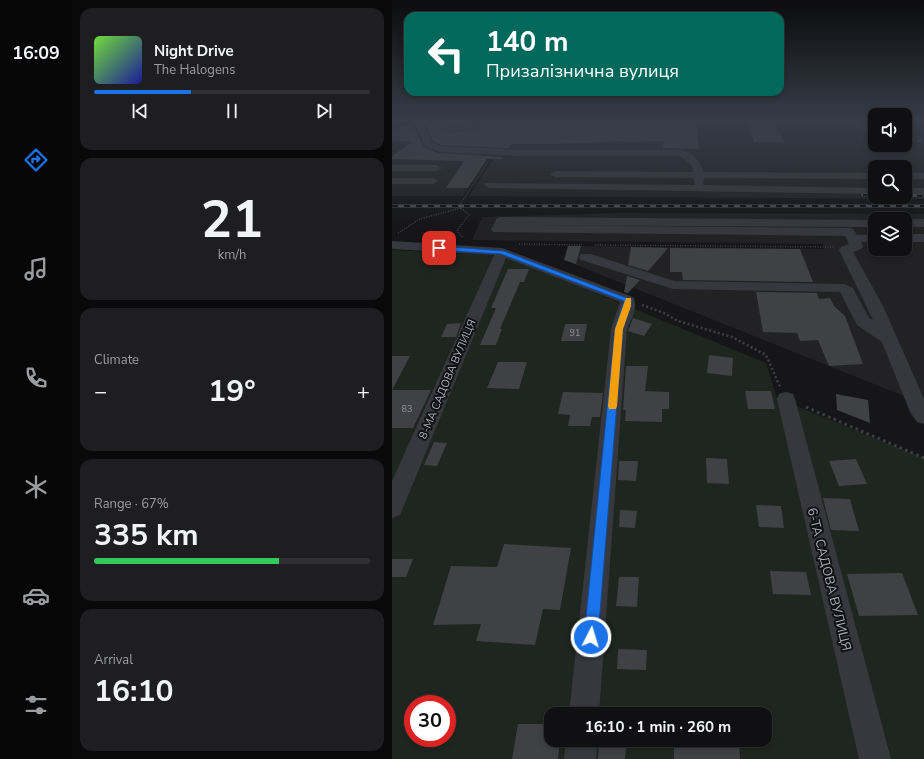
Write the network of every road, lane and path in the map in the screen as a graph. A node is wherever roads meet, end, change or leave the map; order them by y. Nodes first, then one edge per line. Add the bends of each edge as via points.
1 (526, 154) edge
2 (650, 154) edge
3 (685, 154) edge
4 (572, 158) junction
5 (502, 161) dead end
6 (656, 161) dead end
7 (392, 168) edge
8 (437, 168) dead end
9 (547, 174) dead end
10 (698, 174) junction
11 (868, 176) edge
12 (912, 176) edge
13 (924, 176) edge
14 (433, 180) dead end
15 (392, 181) edge
16 (490, 186) dead end
17 (700, 188) junction
18 (868, 191) edge
19 (912, 191) edge
20 (924, 191) edge
21 (461, 208) dead end
22 (924, 222) edge
23 (912, 223) edge
24 (868, 225) edge
25 (912, 238) edge
26 (924, 238) edge
27 (868, 240) edge
28 (394, 241) edge
29 (849, 244) junction
30 (502, 252) junction
31 (586, 258) dead end
32 (628, 300) junction
33 (889, 339) junction
34 (786, 399) junction
35 (924, 416) edge
36 (924, 458) edge
37 (392, 506) edge
38 (585, 707) edge
39 (581, 747) edge
40 (580, 759) edge
41 (875, 759) edge

1 - 4 street
2 - 4 street
3 - 10 street via 697,164
4 - 5 street
4 - 6 street
7 - 8 street
9 - 10 street
10 - 11 street
10 - 17 street
12 - 13 street
14 - 15 street
16 - 17 street
17 - 18 street
19 - 20 street
21 - 28 path via 420,219
22 - 23 street
24 - 29 street via 501,221 497,229 849,232
25 - 26 street
27 - 29 street
28 - 30 street
29 - 33 street
30 - 32 street
30 - 37 street, 8-МА САДОВА ВУЛИЦЯ
31 - 33 street via 674,285 842,287 848,291 863,321
32 - 34 path via 678,321 732,337 766,355
32 - 38 street via 619,329
33 - 35 street
34 - 36 path
34 - 41 street, 6-ТА САДОВА ВУЛИЦЯ
39 - 40 street

